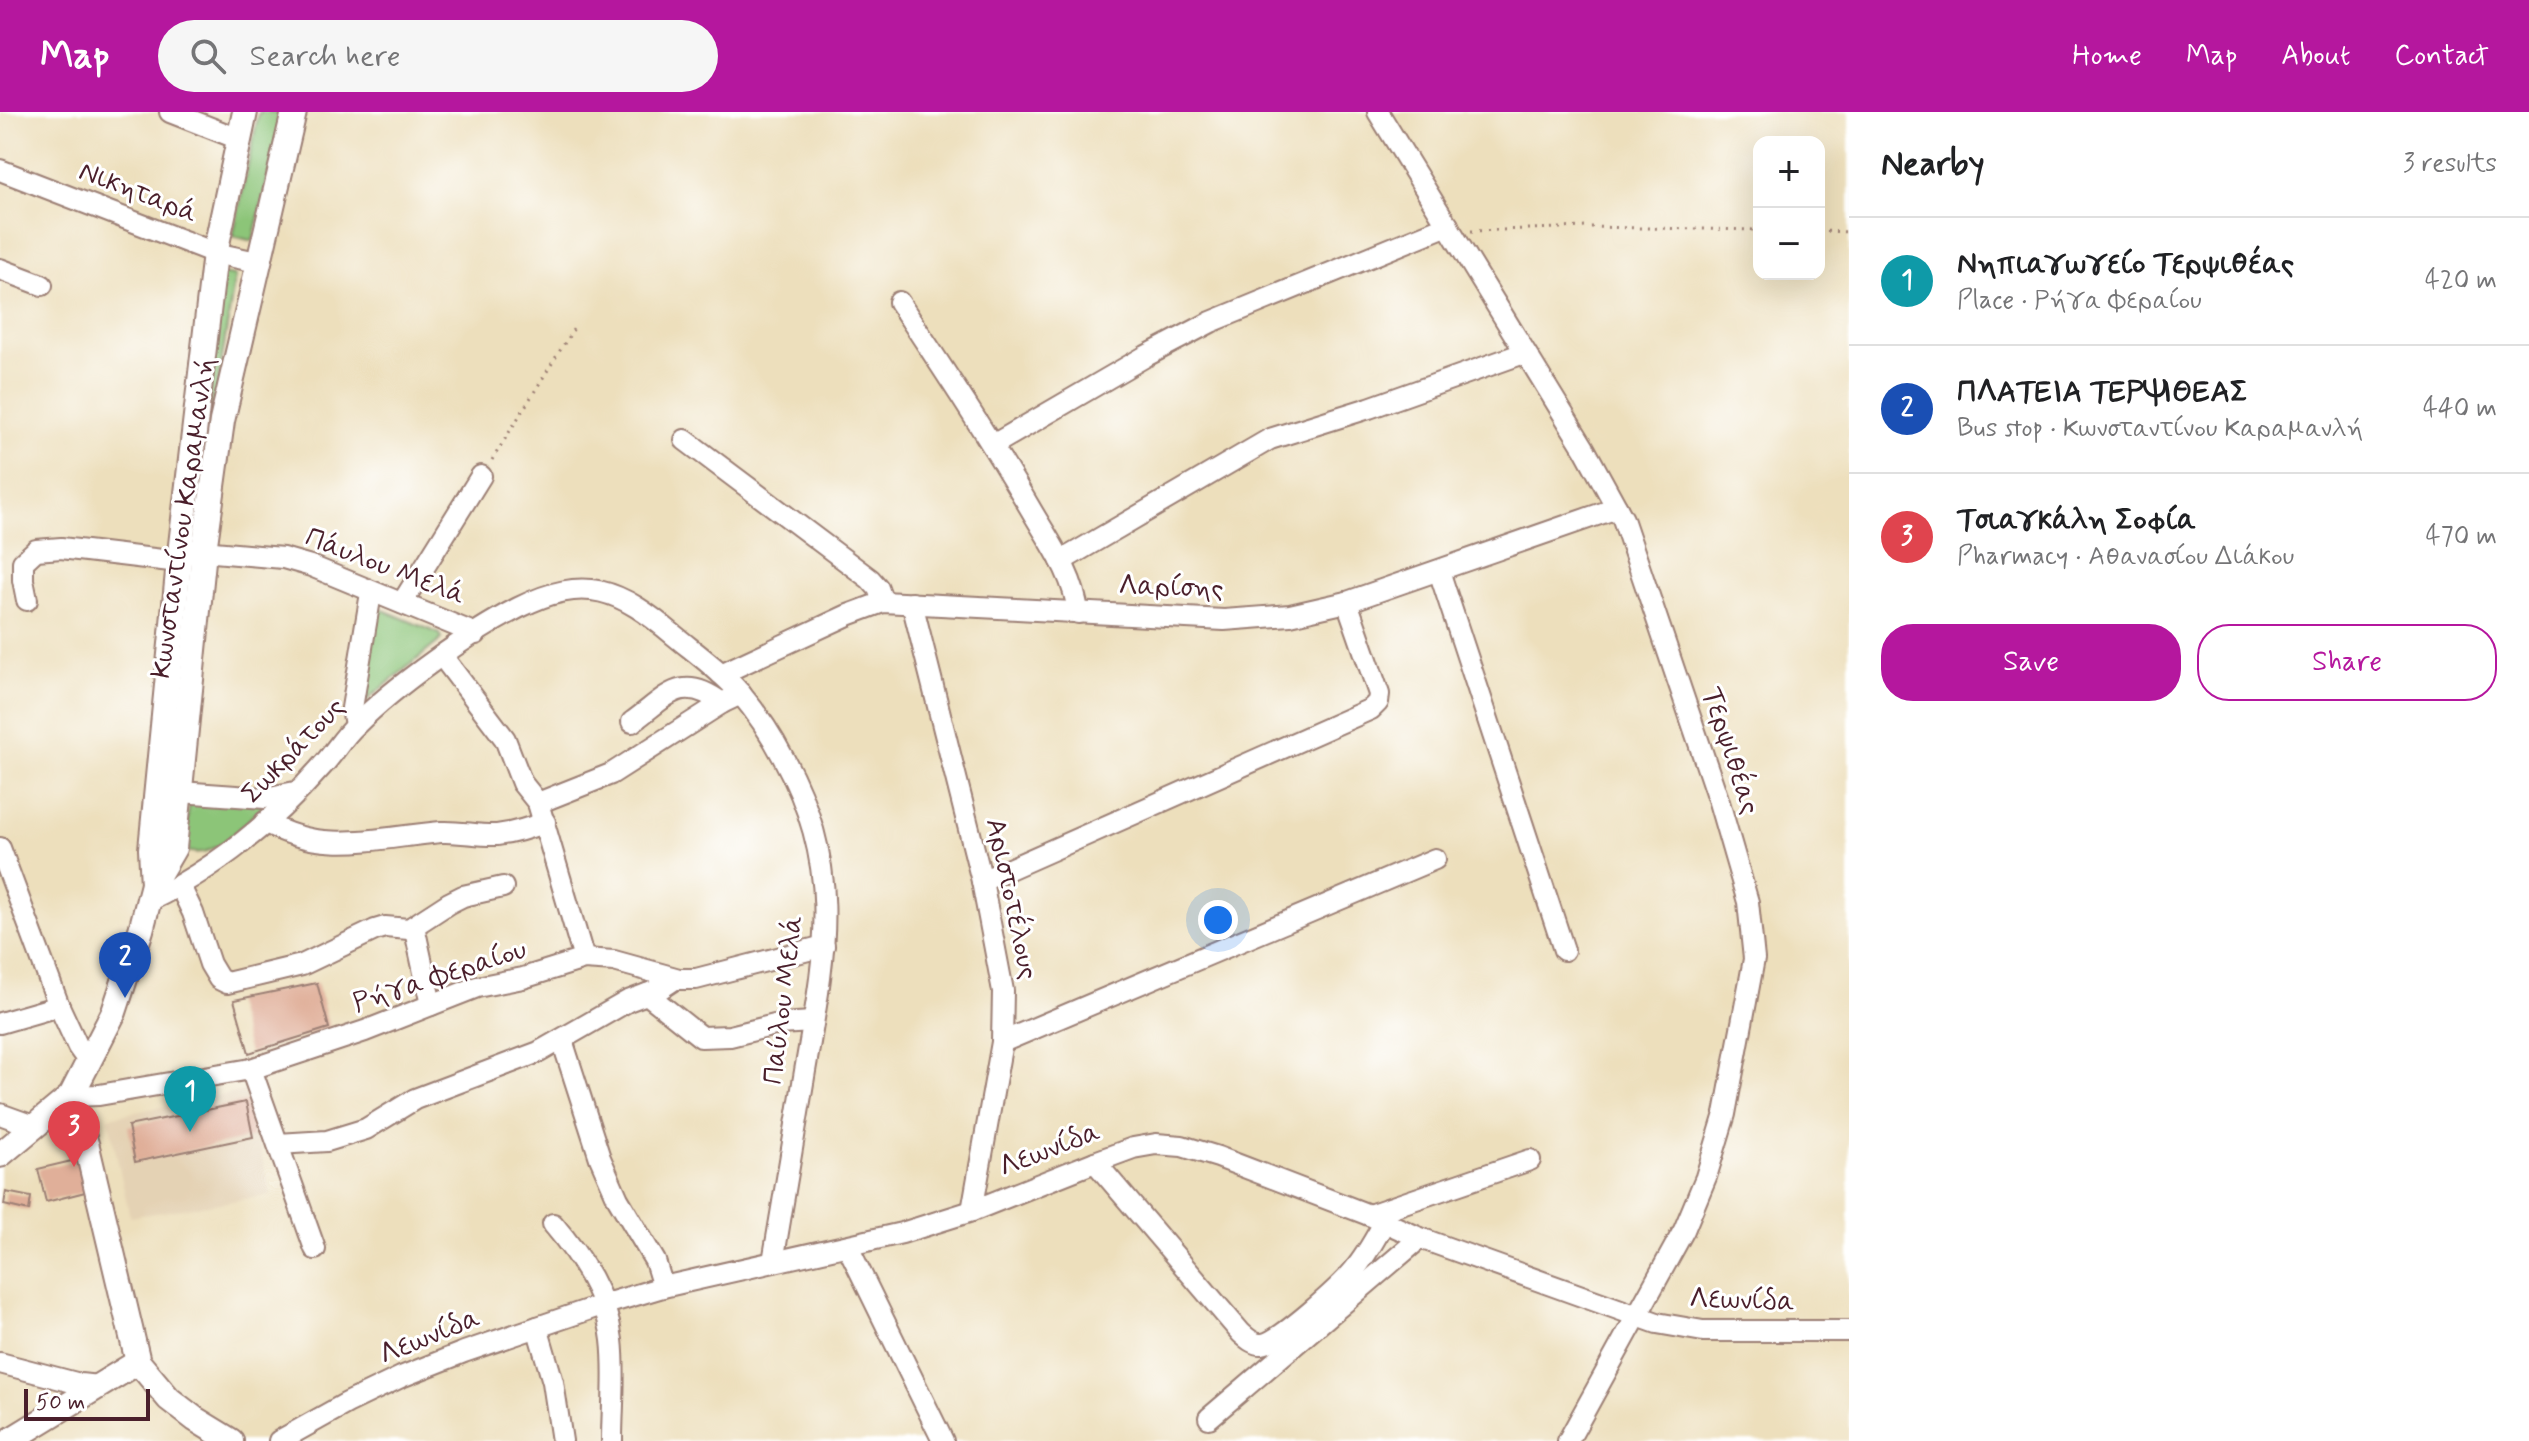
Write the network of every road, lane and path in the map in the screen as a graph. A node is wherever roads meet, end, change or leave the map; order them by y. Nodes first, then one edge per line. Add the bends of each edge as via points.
1 (170, 112) edge
2 (245, 112) edge
3 (294, 112) edge
4 (1378, 112) edge
5 (239, 139) junction
6 (0, 170) edge
7 (1450, 229) junction
8 (1753, 230) edge
9 (1825, 231) edge
10 (1849, 232) edge
11 (215, 253) junction
12 (257, 262) junction
13 (0, 269) edge
14 (42, 285) dead end
15 (899, 302) dead end
16 (574, 328) dead end
17 (1524, 353) junction
18 (685, 440) dead end
19 (993, 445) junction
20 (481, 476) joint
21 (1617, 508) junction
22 (188, 554) junction
23 (1061, 561) junction
24 (1439, 571) junction
25 (371, 593) junction
26 (27, 600) dead end
27 (883, 602) junction
28 (1347, 602) junction
29 (402, 603) junction
30 (912, 603) junction
31 (1078, 613) junction
32 (476, 634) junction
33 (442, 656) junction
34 (721, 674) junction
35 (732, 698) junction
36 (632, 722) dead end
37 (355, 725) junction
38 (180, 792) junction
39 (295, 792) junction
40 (542, 812) junction
41 (265, 822) junction
42 (0, 848) edge
43 (1435, 859) dead end
44 (982, 881) junction
45 (180, 886) junction
46 (503, 887) dead end
47 (151, 892) junction
48 (414, 926) junction
49 (824, 946) junction
50 (1564, 950) dead end
51 (584, 959) junction
52 (675, 979) junction
53 (647, 994) junction
54 (431, 1005) junction
55 (59, 1006) junction
56 (813, 1022) junction
57 (0, 1023) edge
58 (562, 1040) junction
59 (1002, 1042) junction
60 (88, 1061) junction
61 (251, 1069) junction
62 (71, 1096) junction
63 (0, 1114) edge
64 (36, 1127) junction
65 (278, 1144) junction
66 (0, 1155) edge
67 (1530, 1160) dead end
68 (1095, 1162) junction
69 (972, 1211) junction
70 (1377, 1219) junction
71 (553, 1224) dead end
72 (1420, 1238) junction
73 (848, 1247) junction
74 (315, 1249) dead end
75 (773, 1262) junction
76 (663, 1287) junction
77 (602, 1305) junction
78 (1639, 1315) junction
79 (537, 1327) junction
80 (1849, 1331) edge
81 (138, 1362) junction
82 (0, 1363) edge
83 (98, 1386) junction
84 (1209, 1418) dead end
85 (9, 1441) edge
86 (231, 1441) edge
87 (279, 1441) edge
88 (562, 1441) edge
89 (612, 1441) edge
90 (943, 1441) edge
91 (1568, 1441) edge

1 - 5 street
2 - 5 street, Κωνσταντίνου Καραμανλή
3 - 12 street, Κωνσταντίνου Καραμανλή
4 - 7 street, Τερψιθέας
5 - 11 street, Κωνσταντίνου Καραμανλή
6 - 11 street, Νικηταρά
7 - 8 path
7 - 17 street, Τερψιθέας
7 - 19 street via 1211,322
9 - 10 path
11 - 12 street, Νικηταρά
11 - 22 street, Κωνσταντίνου Καραμανλή
12 - 22 street, Κωνσταντίνου Καραμανλή
13 - 14 street
15 - 19 street
16 - 20 path
17 - 21 street, Τερψιθέας
17 - 23 street via 1270,439
18 - 27 street via 870,579
19 - 23 street
20 - 29 street
21 - 24 street, Λαρίσης
21 - 78 street, Τερψιθέας via 1719,802 1748,902 1754,959 1725,1114 1706,1177
22 - 25 street, Πάυλου Μελά via 283,558
22 - 26 street, Πάυλου Μελά via 36,550 22,567
22 - 38 street, Κωνσταντίνου Καραμανλή
22 - 47 street, Κωνσταντίνου Καραμανλή via 151,849
23 - 31 street
24 - 28 street, Λαρίσης
24 - 50 street
25 - 29 street, Πάυλου Μελά
25 - 37 street via 352,708
27 - 30 street, Λαρίσης
27 - 34 street, Λαρίσης
28 - 31 street, Λαρίσης via 1290,615 1224,620
28 - 44 street via 1379,694 1371,709
29 - 32 street, Πάυλου Μελά
30 - 31 street, Λαρίσης
30 - 44 street, Αριστοτέλους
32 - 33 street, Σωκράτους
32 - 34 street, Πάυλου Μελά via 561,590 603,590 662,625
33 - 37 street, Σωκράτους
33 - 40 street via 505,739 522,783
34 - 35 street, Παύλου Μελά
35 - 36 street via 683,687
35 - 40 street
35 - 49 street, Παύλου Μελά via 772,736 807,807 819,846
37 - 39 street, Σωκράτους
38 - 39 street via 265,798
38 - 47 street, Κωνσταντίνου Καραμανλή via 174,848
39 - 41 street, Σωκράτους
40 - 41 street via 513,833 445,832 338,843 305,840
40 - 51 street
41 - 45 street, Σωκράτους
42 - 55 street
43 - 59 street
44 - 59 street, Αριστοτέλους via 1000,971
45 - 47 street, Σωκράτους
45 - 48 street via 210,964 227,983 302,965 375,930
46 - 48 street via 456,899
47 - 60 street, Κωνσταντίνου Καραμανλή via 114,1012
48 - 54 street
49 - 52 street, Ρήγα Φεραίου via 696,979
49 - 56 street, Παύλου Μελά
51 - 52 street, Ρήγα Φεραίου via 614,961
51 - 54 street, Ρήγα Φεραίου
52 - 53 street
53 - 56 street via 701,1037
53 - 58 street
54 - 61 street, Ρήγα Φεραίου
55 - 57 street
55 - 60 street
56 - 75 street, Παύλου Μελά
58 - 65 street via 415,1099 355,1133
58 - 76 street via 600,1158 655,1261
59 - 69 street, Αριστοτέλους
60 - 62 street, Κωνσταντίνου Καραμανλή
61 - 62 street, Ρήγα Φεραίου
61 - 65 street
62 - 64 street, Κωνσταντίνου Καραμανλή
62 - 81 street
63 - 64 street
64 - 66 street, Κωνσταντίνου Καραμανλή
65 - 74 street
67 - 70 street
68 - 69 street, Λεωνίδα
68 - 70 street, Λεωνίδα via 1146,1145 1182,1146
68 - 70 street via 1241,1333 1261,1345 1289,1329 1353,1271
69 - 73 street, Λεωνίδα
70 - 72 street, Λεωνίδα
71 - 77 street via 585,1264
72 - 78 street, Λεωνίδα
72 - 84 street
73 - 75 street, Λεωνίδα
73 - 90 street
75 - 76 street, Λεωνίδα
76 - 77 street, Λεωνίδα
77 - 79 street, Λεωνίδα
77 - 89 street via 613,1358
78 - 80 street, Λεωνίδα via 1703,1331
78 - 91 street, Τερψιθέας
79 - 87 street, Λεωνίδα via 401,1377
79 - 88 street
81 - 83 street
81 - 86 street via 176,1404
82 - 83 street
83 - 85 street

